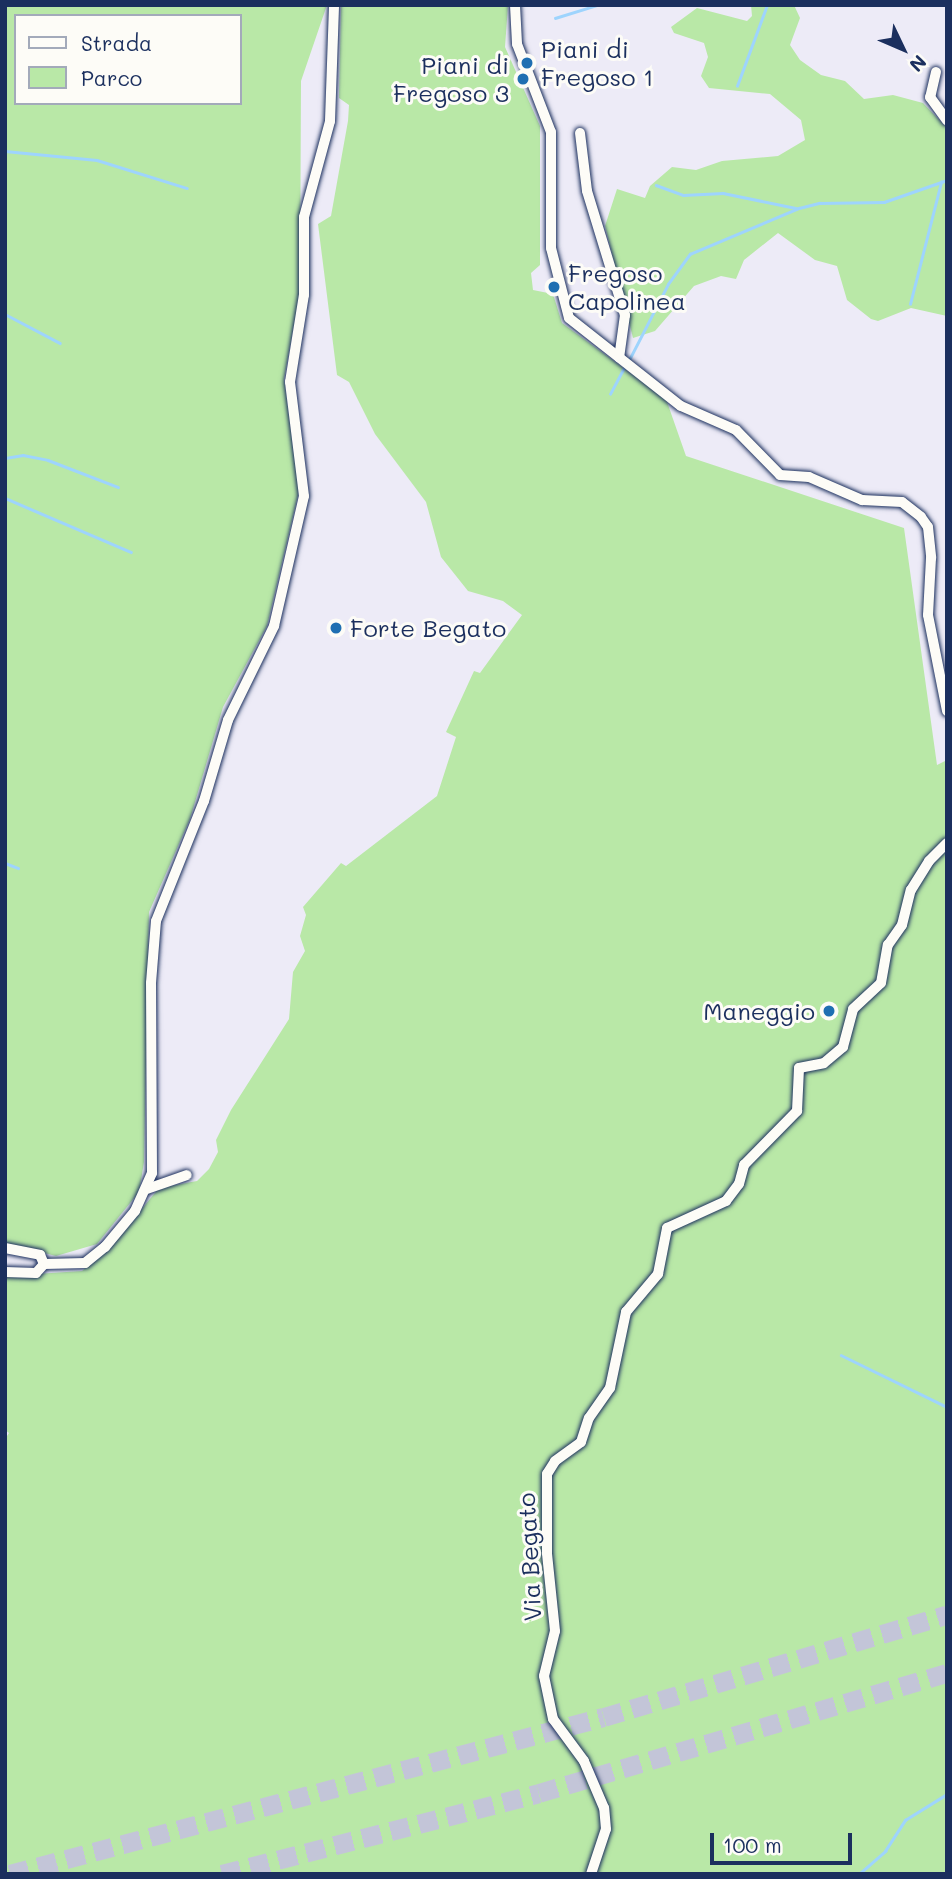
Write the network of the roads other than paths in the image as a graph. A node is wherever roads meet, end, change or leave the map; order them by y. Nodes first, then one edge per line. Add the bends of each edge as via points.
1 (334, 5) edge
2 (515, 5) edge
3 (936, 72) dead end
4 (947, 120) edge
5 (580, 133) dead end
6 (619, 358) junction
7 (947, 711) edge
8 (947, 844) edge
9 (187, 1175) dead end
10 (147, 1189) junction
11 (5, 1248) edge
12 (44, 1264) junction
13 (5, 1272) edge
14 (591, 1874) edge

1 - 10 street via 330,121 304,217 304,295 290,382 304,496 274,626 235,702 200,810 156,921 151,983 152,1172
2 - 6 street via 517,44 551,132 551,248 561,300 579,328
3 - 4 street via 930,97
5 - 6 street via 587,191 625,315
6 - 7 street via 681,406 736,429 780,475 809,477 856,498 895,500 915,510 929,533 928,604
8 - 14 street, Via Begato via 929,861 911,891 902,925 888,945 881,983 853,1009 843,1047 824,1063 799,1068 797,1111 744,1165 739,1184 726,1201 667,1228 659,1274 626,1312 610,1388 589,1418 582,1443 555,1461 547,1474 547,1553 555,1631 544,1676 557,1727 584,1761 604,1808 606,1829
9 - 10 street
10 - 12 street via 105,1247 85,1263
11 - 12 street via 40,1255
12 - 13 street via 36,1273

